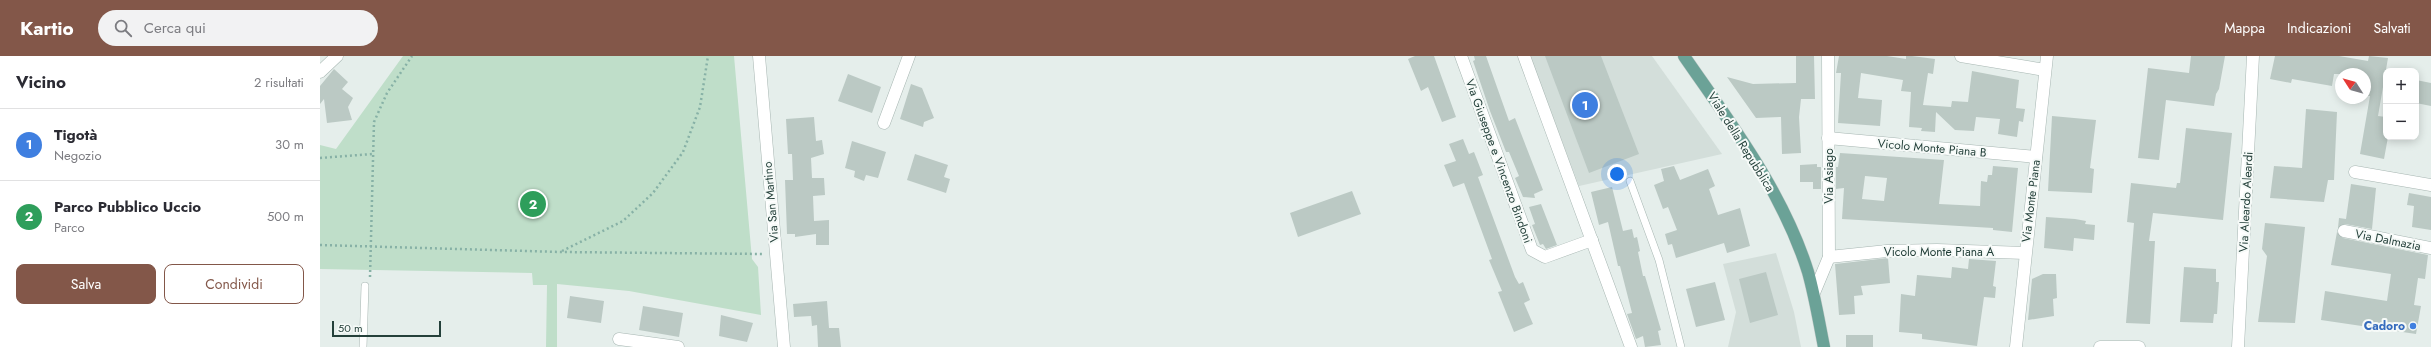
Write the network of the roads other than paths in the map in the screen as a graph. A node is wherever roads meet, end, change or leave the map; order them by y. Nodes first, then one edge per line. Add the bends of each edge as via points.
1 (337, 56) edge
2 (759, 56) edge
3 (909, 56) edge
4 (1461, 56) edge
5 (1524, 56) edge
6 (1684, 56) edge
7 (1828, 56) edge
8 (1961, 56) edge
9 (2047, 56) edge
10 (2253, 56) edge
11 (2045, 70) junction
12 (320, 72) edge
13 (884, 124) dead end
14 (1828, 138) junction
15 (2036, 157) junction
16 (2355, 172) dead end
17 (1630, 181) dead end
18 (2431, 185) edge
19 (2344, 231) dead end
20 (1592, 240) junction
21 (2431, 248) edge
22 (2025, 252) junction
23 (1829, 257) junction
24 (365, 286) dead end
25 (1814, 293) junction
26 (619, 339) dead end
27 (2124, 346) edge
28 (363, 347) edge
29 (678, 347) edge
30 (784, 347) edge
31 (1631, 347) edge
32 (1681, 347) edge
33 (1824, 347) edge
34 (2016, 347) edge
35 (2100, 347) edge
36 (2139, 347) edge
37 (2238, 347) edge

1 - 12 street
2 - 30 street, Via San Martino
3 - 13 street
4 - 20 street, Via Giuseppe e Vincenzo Bindoni via 1532,250 1545,257
5 - 20 street
6 - 25 main road, Viale della Repubblica via 1755,160 1770,187 1800,251
7 - 14 street, Via Asiago
8 - 11 street
9 - 11 street, Via Monte Piana
10 - 37 street, Via Aleardo Aleardi
11 - 15 street, Via Monte Piana
14 - 15 street, Vicolo Monte Piana B
14 - 23 street, Via Asiago
15 - 22 street, Via Monte Piana
16 - 18 street
17 - 32 lane via 1659,260
19 - 21 street, Via Dalmazia
20 - 31 street
22 - 23 street, Vicolo Monte Piana A via 1887,251
22 - 34 street, Via Monte Piana
23 - 25 street, Via Asiago
24 - 28 lane
25 - 33 main road, Viale della Repubblica
26 - 29 street
27 - 35 street
27 - 36 street

